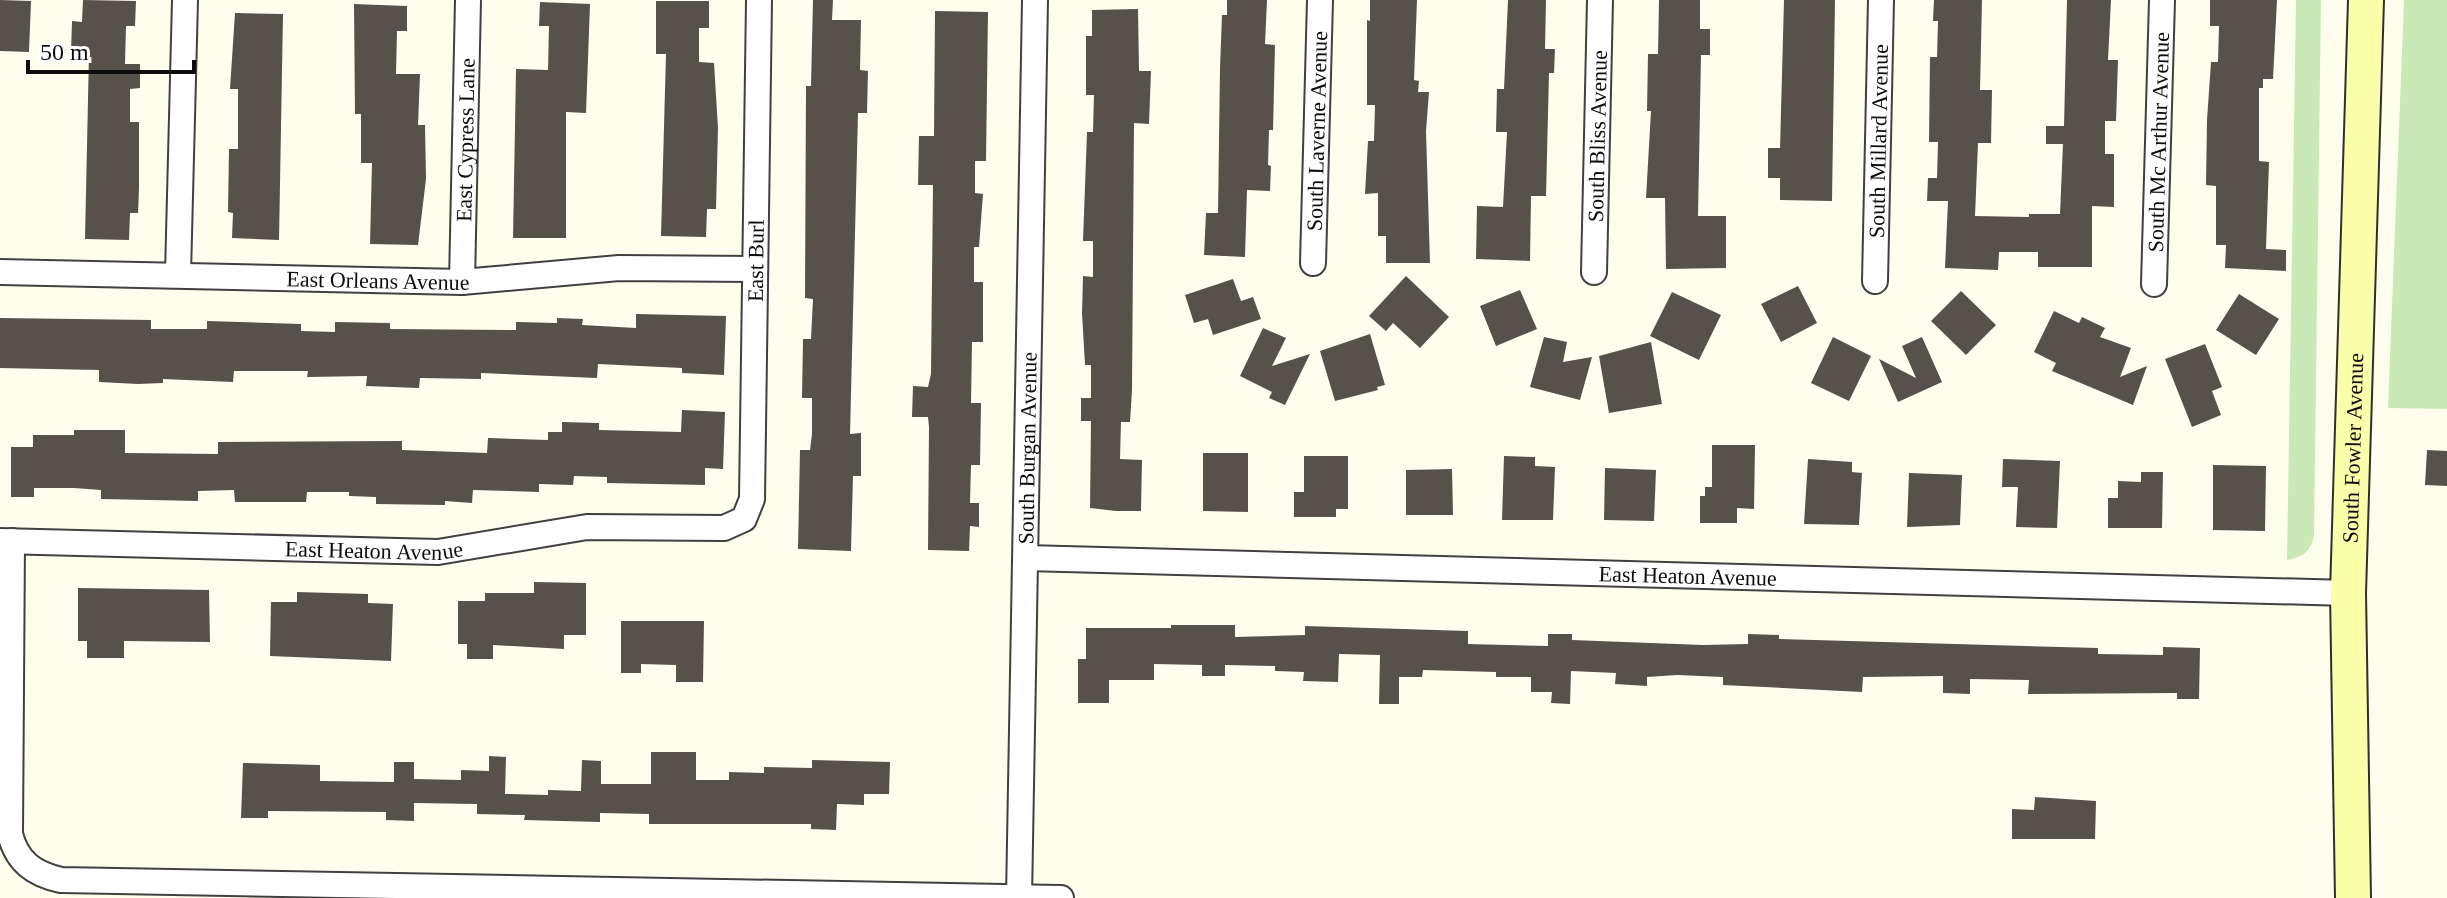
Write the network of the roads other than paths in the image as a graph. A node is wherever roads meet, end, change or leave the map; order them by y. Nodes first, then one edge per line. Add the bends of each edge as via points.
1 (185, 0) edge
2 (468, 0) edge
3 (759, 0) edge
4 (1035, 0) edge
5 (1320, 0) edge
6 (1600, 0) edge
7 (1881, 0) edge
8 (2162, 0) edge
9 (2366, 0) edge
10 (1313, 263) dead end
11 (755, 269) junction
12 (0, 272) edge
13 (1594, 272) dead end
14 (178, 274) junction
15 (1875, 281) dead end
16 (462, 282) junction
17 (2154, 284) dead end
18 (744, 519) joint
19 (6, 541) edge
20 (1026, 558) junction
21 (2348, 593) junction
22 (1019, 898) edge
23 (1061, 898) edge
24 (2353, 898) edge

1 - 14 street
2 - 16 street, East Cypress Lane
3 - 11 street, East Burl
4 - 20 street, South Burgan Avenue
5 - 10 street, South Laverne Avenue
6 - 13 street, South Bliss Avenue
7 - 15 street, South Millard Avenue
8 - 17 street, South Mc Arthur Avenue
9 - 21 main road, South Fowler Avenue
11 - 16 street, East Orleans Avenue via 607,268
11 - 18 street, East Burl via 752,499
12 - 14 street, East Orleans Avenue
14 - 16 street, East Orleans Avenue
18 - 19 street, East Heaton Avenue via 724,528 587,527 438,552
19 - 22 street via 8,820 20,858 30,868 61,880
20 - 21 street, East Heaton Avenue
20 - 22 street, South Burgan Avenue
21 - 24 main road, South Fowler Avenue
22 - 23 street

